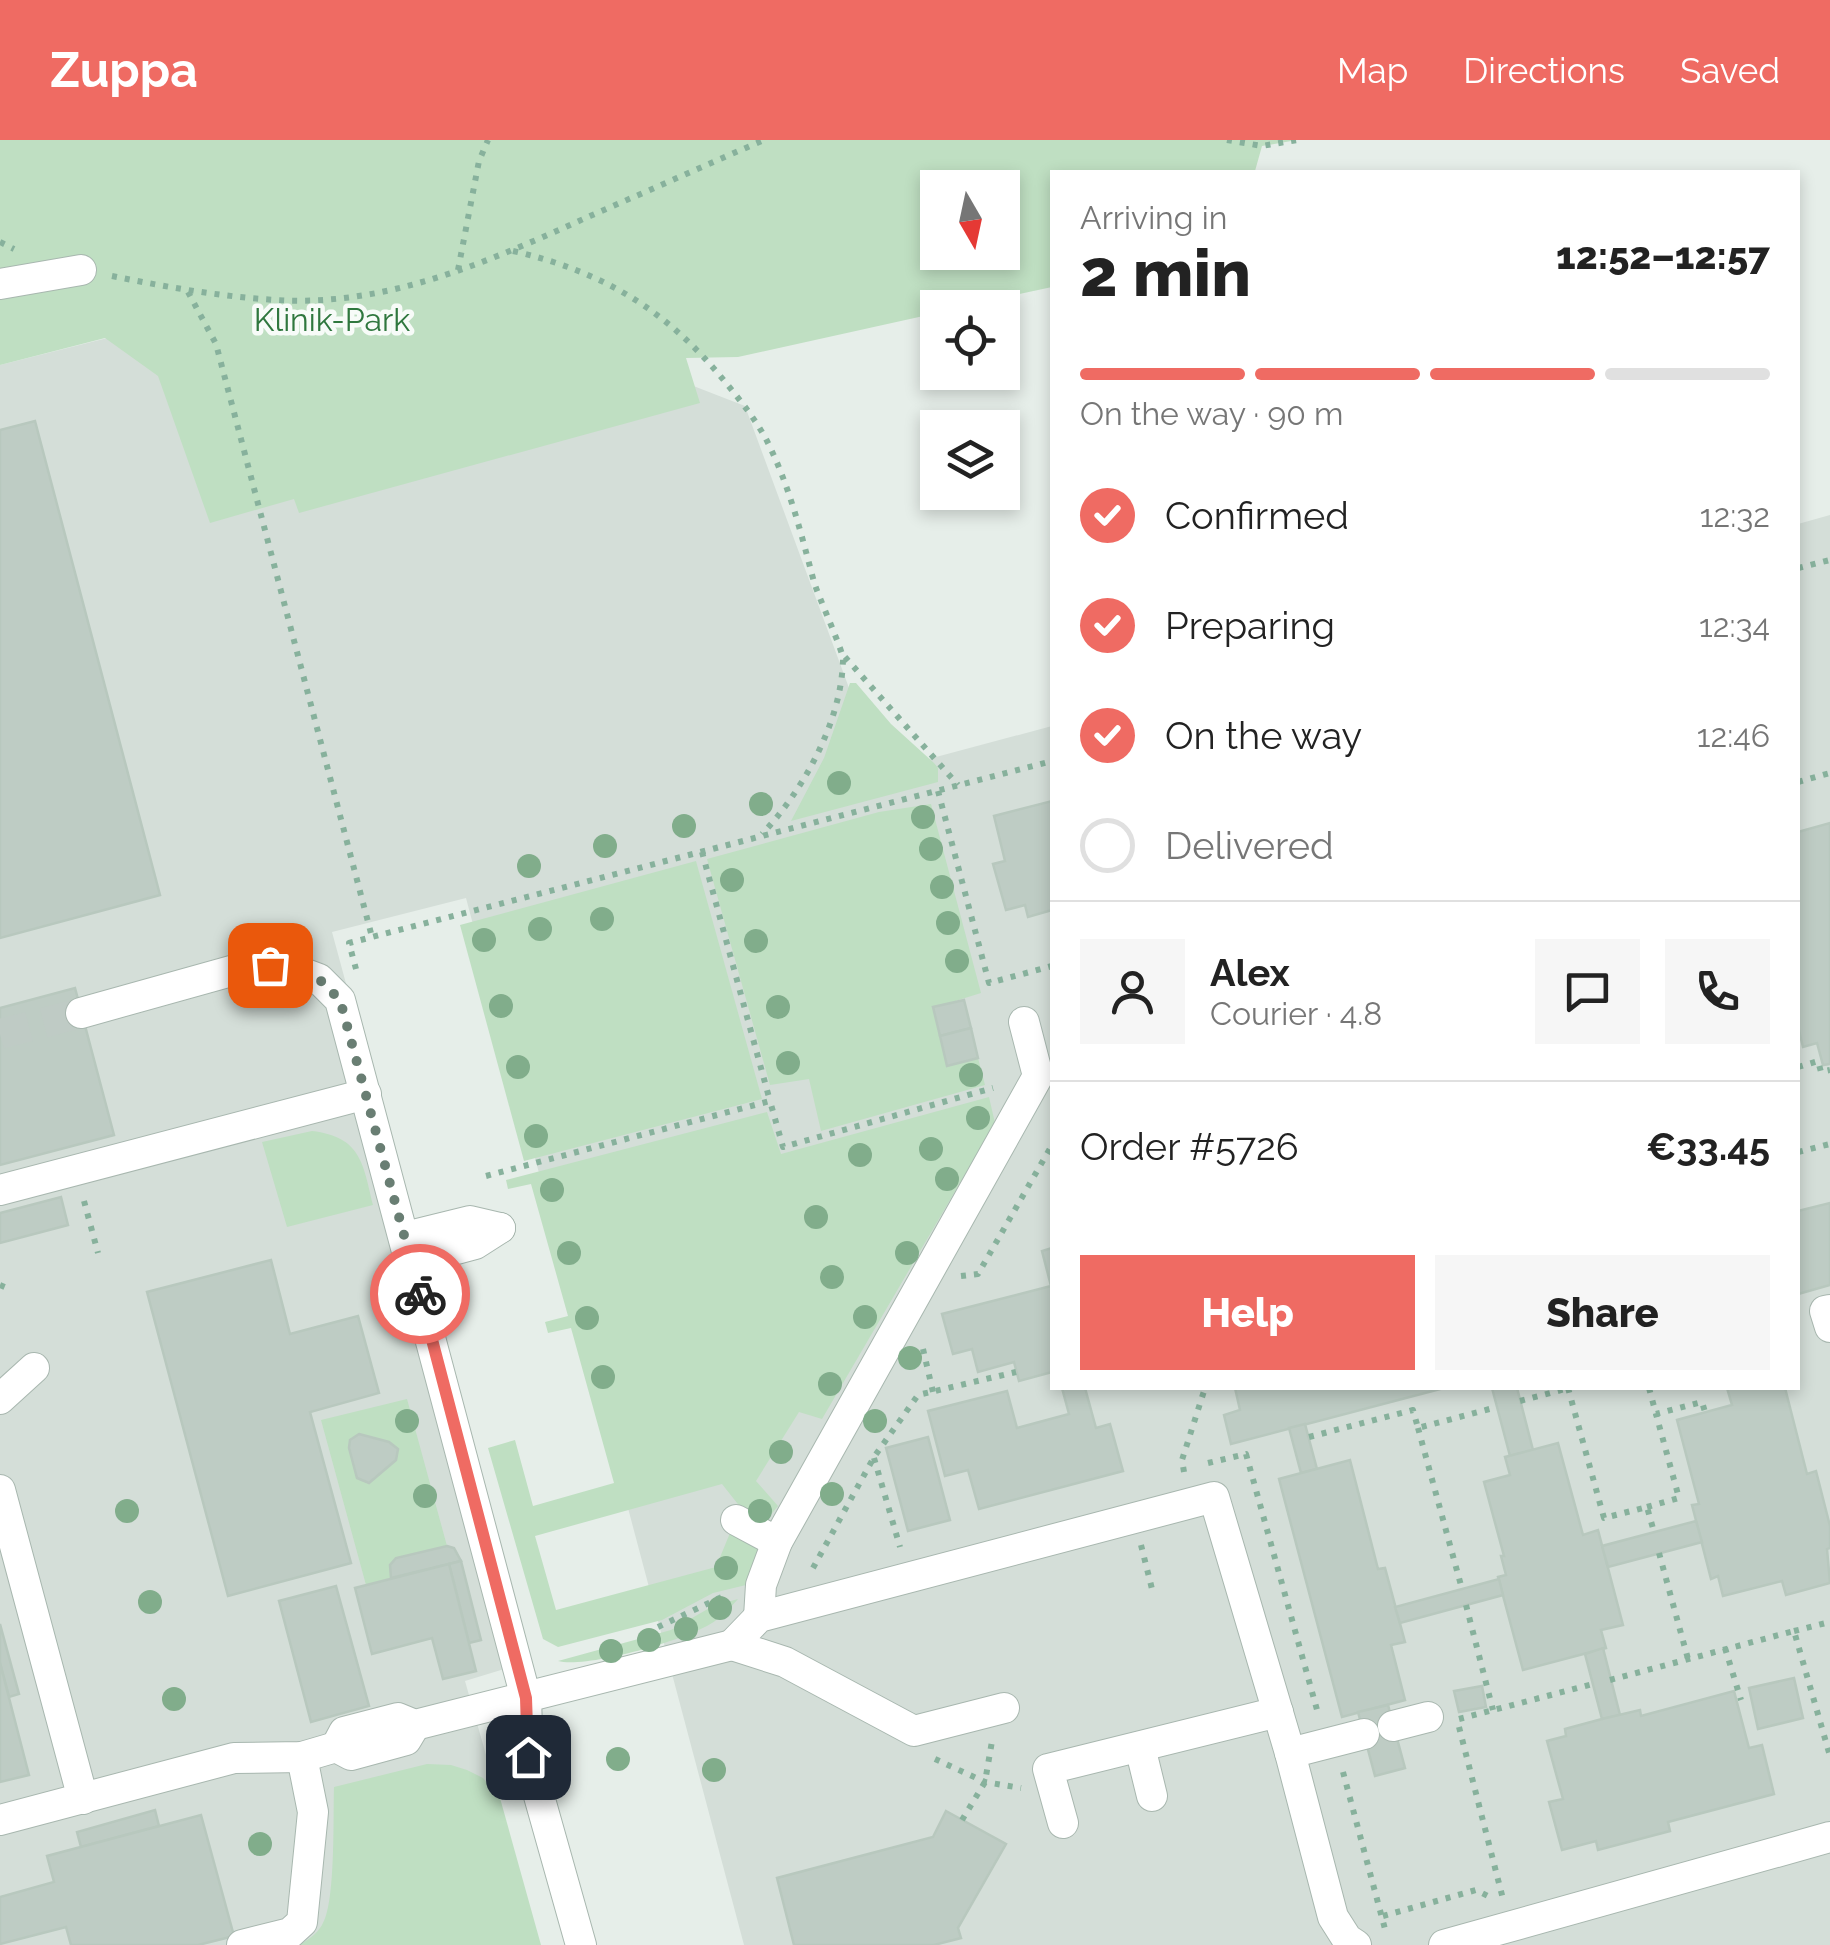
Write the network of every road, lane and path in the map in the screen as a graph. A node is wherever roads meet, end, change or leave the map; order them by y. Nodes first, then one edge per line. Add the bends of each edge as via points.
1 (488, 140) edge
2 (764, 140) edge
3 (1227, 140) edge
4 (1297, 140) edge
5 (0, 242) edge
6 (512, 251) junction
7 (23, 252) dead end
8 (81, 270) joint
9 (458, 270) junction
10 (0, 284) edge
11 (187, 291) junction
12 (1830, 560) edge
13 (1800, 568) edge
14 (844, 656) junction
15 (1050, 762) edge
16 (1830, 774) edge
17 (1800, 782) edge
18 (958, 786) junction
19 (938, 791) junction
20 (759, 837) junction
21 (702, 852) junction
22 (372, 937) junction
23 (1050, 967) edge
24 (359, 979) dead end
25 (82, 1013) tunnel mouth
26 (1024, 1022) dead end
27 (1800, 1066) edge
28 (1830, 1070) edge
29 (1038, 1076) junction
30 (366, 1094) junction
31 (770, 1101) junction
32 (1830, 1144) edge
33 (1050, 1148) edge
34 (1800, 1152) edge
35 (75, 1170) junction
36 (486, 1176) dead end
37 (0, 1190) edge
38 (98, 1253) dead end
39 (947, 1278) dead end
40 (0, 1285) edge
41 (12, 1290) dead end
42 (1830, 1310) edge
43 (1830, 1327) edge
44 (922, 1346) dead end
45 (34, 1368) dead end
46 (1016, 1372) dead end
47 (1204, 1390) edge
48 (1561, 1390) edge
49 (1570, 1390) edge
50 (1650, 1390) edge
51 (932, 1392) junction
52 (0, 1399) edge
53 (1520, 1401) dead end
54 (1497, 1407) dead end
55 (1705, 1412) dead end
56 (1656, 1414) junction
57 (1418, 1428) junction
58 (1309, 1437) dead end
59 (874, 1457) junction
60 (1184, 1470) junction
61 (1170, 1474) dead end
62 (0, 1490) edge
63 (1192, 1502) junction
64 (1647, 1507) junction
65 (736, 1520) dead end
66 (1654, 1532) dead end
67 (917, 1544) dead end
68 (775, 1546) junction
69 (901, 1548) junction
70 (883, 1553) dead end
71 (1659, 1553) dead end
72 (830, 1566) dead end
73 (812, 1571) junction
74 (761, 1585) junction
75 (1462, 1589) dead end
76 (1466, 1605) dead end
77 (758, 1617) junction
78 (1830, 1622) edge
79 (650, 1629) dead end
80 (1794, 1631) junction
81 (732, 1645) junction
82 (1726, 1648) junction
83 (1688, 1658) junction
84 (1610, 1680) dead end
85 (1592, 1684) dead end
86 (526, 1698) junction
87 (1740, 1700) dead end
88 (994, 1710) joint
89 (1493, 1710) junction
90 (1278, 1712) junction
91 (1443, 1718) junction
92 (1394, 1726) dead end
93 (1342, 1740) junction
94 (1140, 1747) junction
95 (1290, 1754) junction
96 (1830, 1756) edge
97 (302, 1757) junction
98 (1152, 1796) dead end
99 (83, 1799) junction
100 (0, 1820) edge
101 (962, 1820) dead end
102 (1062, 1822) dead end
103 (1830, 1837) edge
104 (1505, 1906) dead end
105 (1386, 1939) dead end
106 (242, 1945) edge
107 (581, 1945) edge
108 (1356, 1945) edge
109 (1444, 1945) edge

1 - 9 path
2 - 6 path
3 - 4 path via 1262,146
5 - 7 path
6 - 9 path
6 - 14 path via 600,279 649,306 716,371 764,436 783,476 819,599
8 - 10 street
8 - 11 path
9 - 11 path via 342,297 279,301
11 - 22 path via 216,344
12 - 13 path
14 - 18 path
14 - 20 path via 834,707 806,778
15 - 18 path
16 - 17 path
18 - 19 path
19 - 20 path
19 - 23 path via 990,983
20 - 21 path
21 - 22 path
21 - 31 path
22 - 24 path via 349,943
25 - 30 street via 242,968 295,970 319,979 340,1000
26 - 29 street
27 - 28 path via 1818,1062 1821,1072
29 - 31 path via 783,1147
29 - 68 street
30 - 35 street
30 - 86 street
31 - 36 path
32 - 34 path
33 - 39 path via 978,1274
35 - 37 street
35 - 38 path
40 - 41 path
42 - 43 street
44 - 51 path
45 - 52 street
46 - 51 path
47 - 60 path
48 - 53 path
49 - 64 path via 1604,1518
50 - 56 path
51 - 59 path via 918,1396
54 - 57 path
55 - 56 path via 1702,1402
56 - 64 path via 1679,1498
57 - 58 path via 1413,1410
57 - 75 path
59 - 69 path
59 - 73 path
60 - 61 path
60 - 63 path
60 - 93 path via 1246,1454
62 - 99 street
63 - 77 street
63 - 90 street via 1214,1497
64 - 66 path
65 - 68 street
67 - 69 path
68 - 73 path
68 - 74 street
69 - 70 path
71 - 83 path
72 - 73 path
74 - 77 street
74 - 79 path
76 - 89 path
77 - 81 street
78 - 80 path
80 - 82 path
80 - 96 path
81 - 86 street
81 - 88 street via 784,1662 914,1732
82 - 83 path
82 - 87 path
83 - 84 path
85 - 89 path
86 - 97 street via 416,1726 393,1744
86 - 107 street via 528,1757
88 - 101 path via 990,1762
89 - 91 path
90 - 94 street
90 - 95 street
91 - 92 street
91 - 104 path
93 - 95 street
93 - 105 path
94 - 98 street
94 - 102 street via 1048,1769
95 - 108 street via 1333,1917
97 - 99 street via 234,1758
97 - 106 street via 314,1812 302,1922 290,1932
99 - 100 street
103 - 109 street

